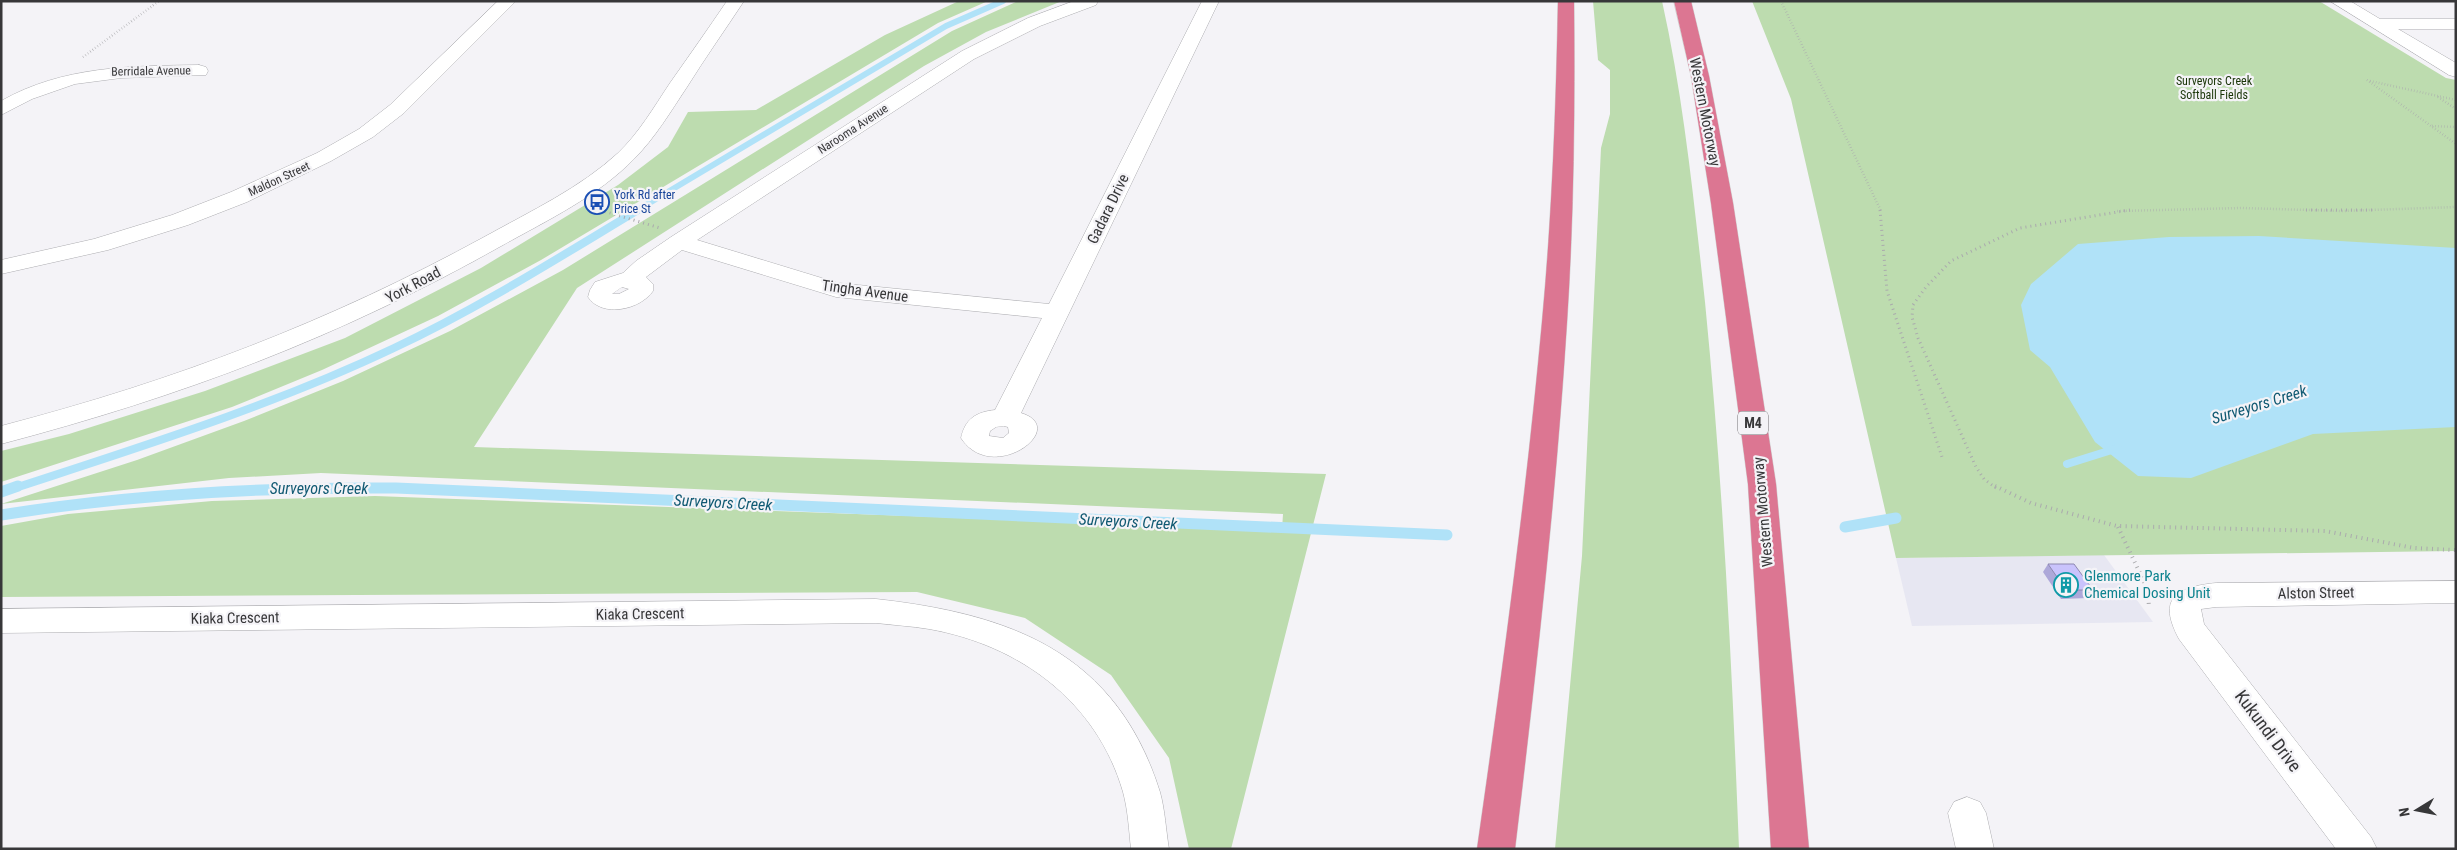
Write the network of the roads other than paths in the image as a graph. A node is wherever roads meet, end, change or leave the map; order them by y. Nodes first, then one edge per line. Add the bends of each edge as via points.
1 (508, 1) edge
2 (736, 1) edge
3 (1090, 1) edge
4 (1211, 1) edge
5 (1566, 1) edge
6 (1682, 1) edge
7 (2338, 1) edge
8 (2377, 24) junction
9 (2456, 24) edge
10 (65, 65) road end
11 (199, 71) dead end
12 (2456, 71) edge
13 (103, 72) junction
14 (27, 75) dead end
15 (19, 98) junction
16 (1, 109) edge
17 (679, 242) junction
18 (1, 267) edge
19 (630, 280) dead end
20 (1057, 312) junction
21 (1005, 417) dead end
22 (1, 436) edge
23 (2456, 592) edge
24 (2184, 610) joint
25 (1, 621) edge
26 (1968, 813) dead end
27 (1150, 849) edge
28 (1496, 849) edge
29 (1790, 849) edge
30 (1975, 849) edge
31 (2358, 849) edge

1 - 18 street, Maldon Street via 397,110 366,133 324,157 239,197 180,220 100,245
2 - 22 street, York Road via 633,148 607,172 566,199 412,286 284,345 145,395
3 - 17 street, Narooma Avenue via 1034,22 968,55
4 - 20 street, Gadara Drive
5 - 28 highway via 1564,188 1553,334 1536,517
6 - 29 highway, Western Motorway / M4 via 1700,76 1722,203 1762,484
7 - 8 street
8 - 9 street
8 - 12 street
10 - 13 street, Berridale Avenue
11 - 13 street, Berridale Avenue
13 - 15 street, Berridale Avenue via 64,80
14 - 15 street via 28,86
15 - 16 street, Berridale Avenue
17 - 19 street, Narooma Avenue
17 - 20 street, Tingha Avenue via 836,290
20 - 21 street, Gadara Drive
23 - 24 street, Alston Street via 2216,594 2189,600
24 - 31 street, Kukundi Drive via 2191,630
25 - 27 street, Kiaka Crescent via 866,611 941,618 991,632 1030,650 1064,674 1097,704 1122,741 1139,782
26 - 30 street

